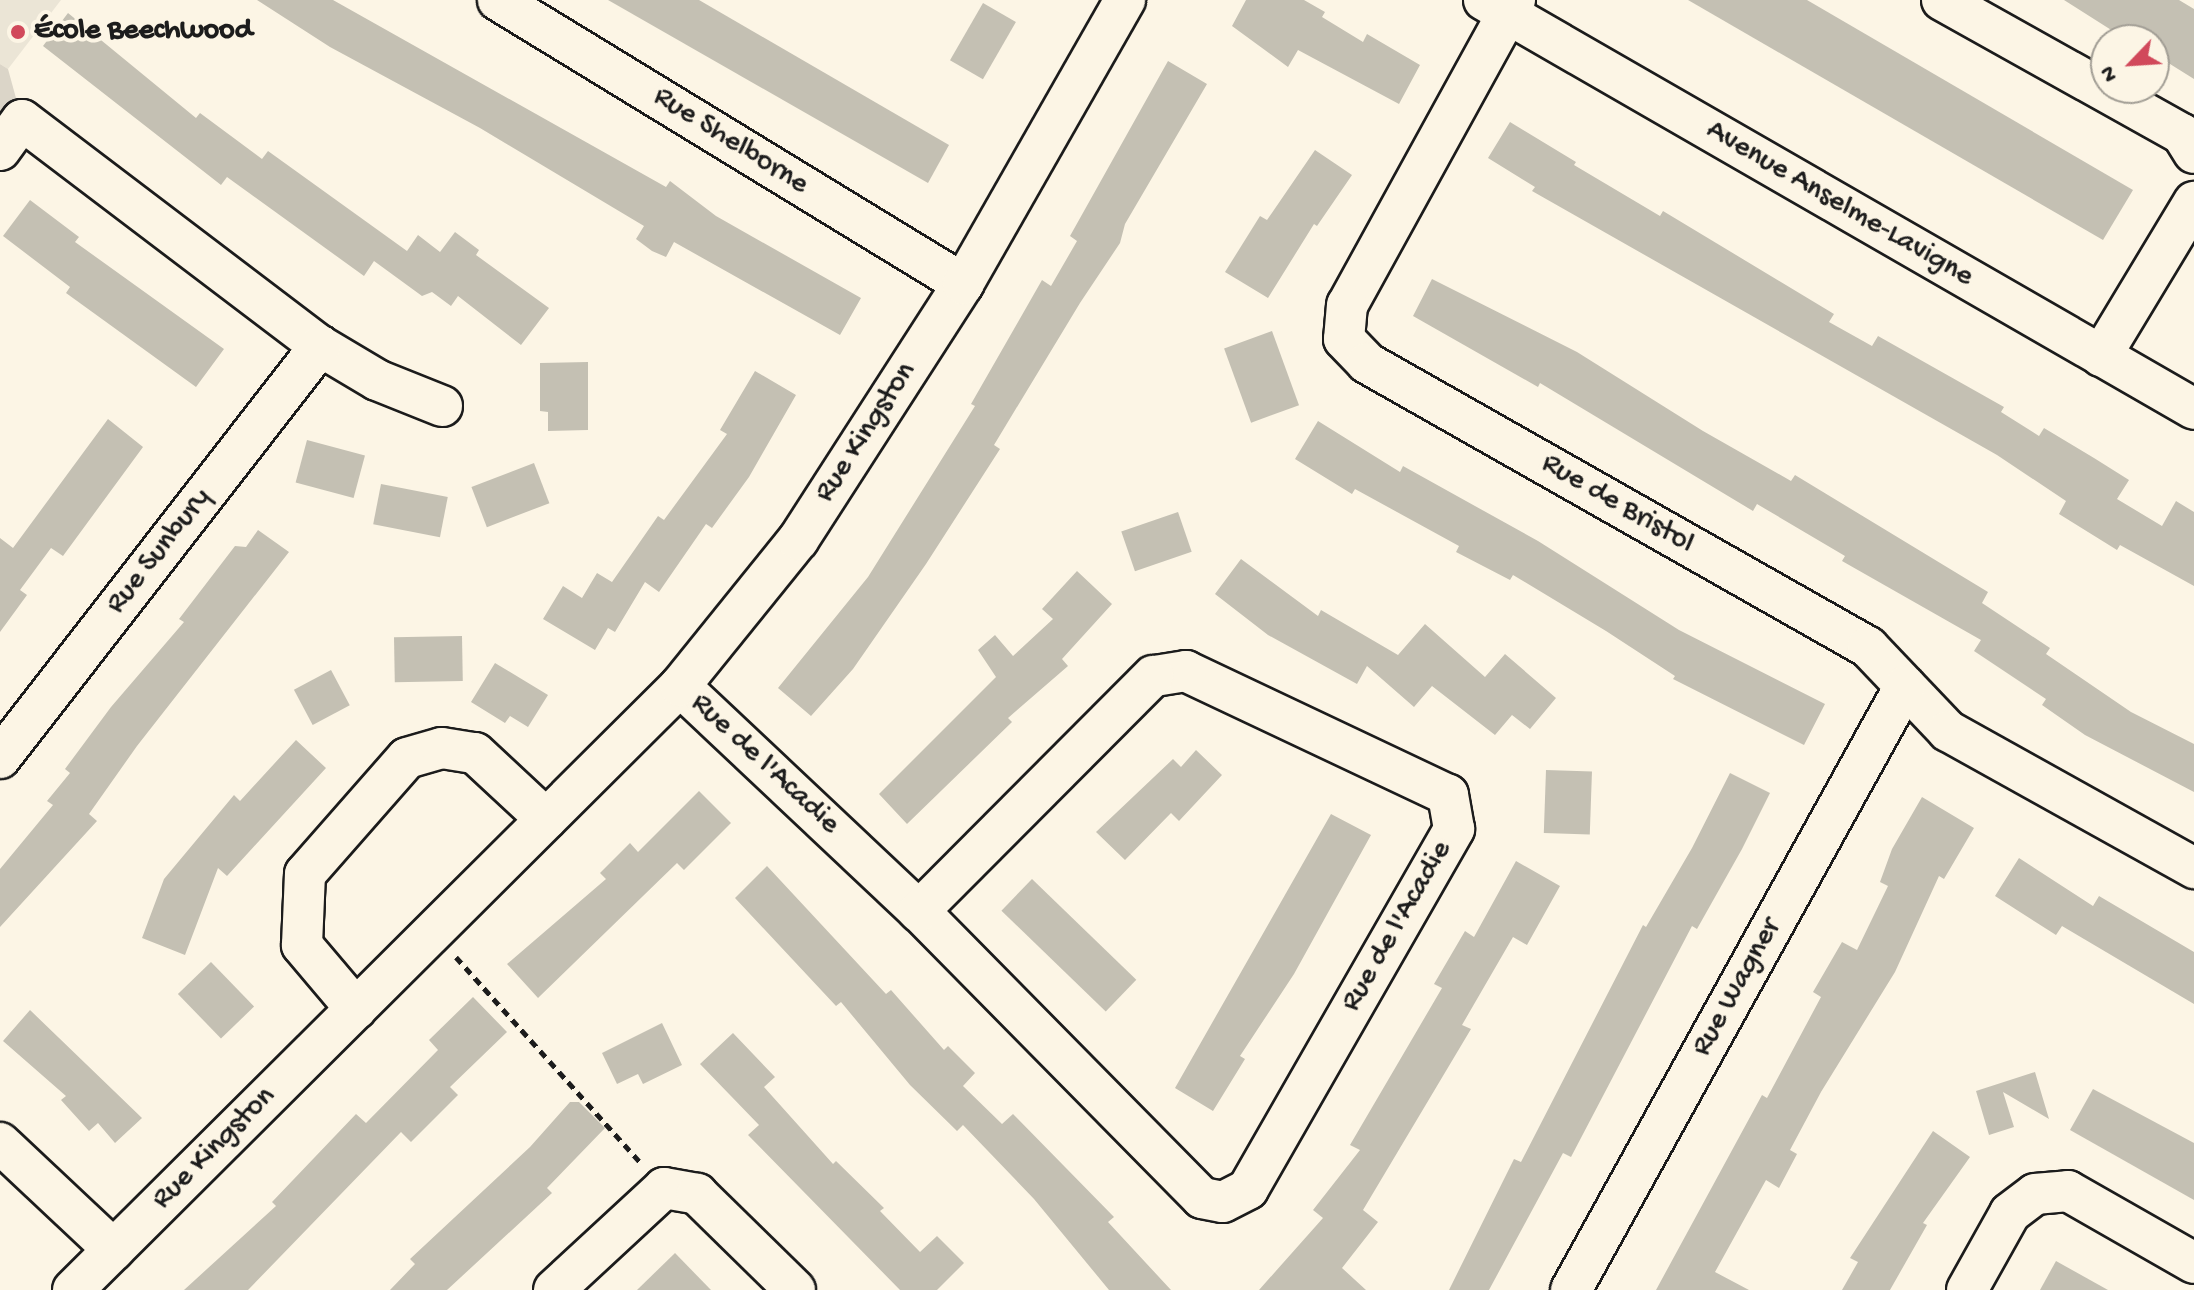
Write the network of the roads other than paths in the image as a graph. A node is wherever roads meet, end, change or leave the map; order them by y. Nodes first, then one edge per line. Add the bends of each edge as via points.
1 (498, 0) edge
2 (1125, 0) edge
3 (1942, 0) edge
4 (1502, 4) edge
5 (0, 150) edge
6 (2194, 153) edge
7 (2194, 202) edge
8 (963, 284) junction
9 (320, 346) junction
10 (2101, 356) junction
11 (442, 406) dead end
12 (2194, 409) edge
13 (680, 686) junction
14 (1905, 686) junction
15 (0, 758) edge
16 (546, 819) junction
17 (2194, 868) edge
18 (919, 911) junction
19 (356, 1009) junction
20 (0, 1143) edge
21 (114, 1250) junction
22 (2194, 1263) edge
23 (73, 1290) edge
24 (554, 1290) edge
25 (795, 1290) edge
26 (1571, 1290) edge
27 (1967, 1290) edge

1 - 8 street, Rue Shelborne
2 - 8 street, Rue Kingston
3 - 6 street via 2182,134
4 - 10 street, Avenue Anselme-Lavigne
4 - 14 street, Rue de Bristol via 1347,305 1344,339 1367,363 1868,647
5 - 9 street via 22,120
7 - 10 street
8 - 13 street, Rue Kingston via 798,540
9 - 11 street via 377,380
9 - 15 street, Rue Sunbury
10 - 12 street, Avenue Anselme-Lavigne
13 - 16 street, Rue Kingston
13 - 18 street, Rue de l'Acadie
14 - 17 street, Rue de Bristol via 1948,731
14 - 26 street, Rue Wagner
16 - 19 street, Rue Kingston
16 - 19 street via 475,753 442,748 407,758 305,874 302,945
18 - 18 street, Rue de l'Acadie via 1202,1198 1223,1202 1248,1189 1454,829 1448,795 1186,671 1153,676
19 - 21 street, Rue Kingston
20 - 21 street
21 - 23 street, Rue Kingston
22 - 27 street via 2068,1191 2035,1194 2010,1213
24 - 25 street via 664,1188 697,1194

